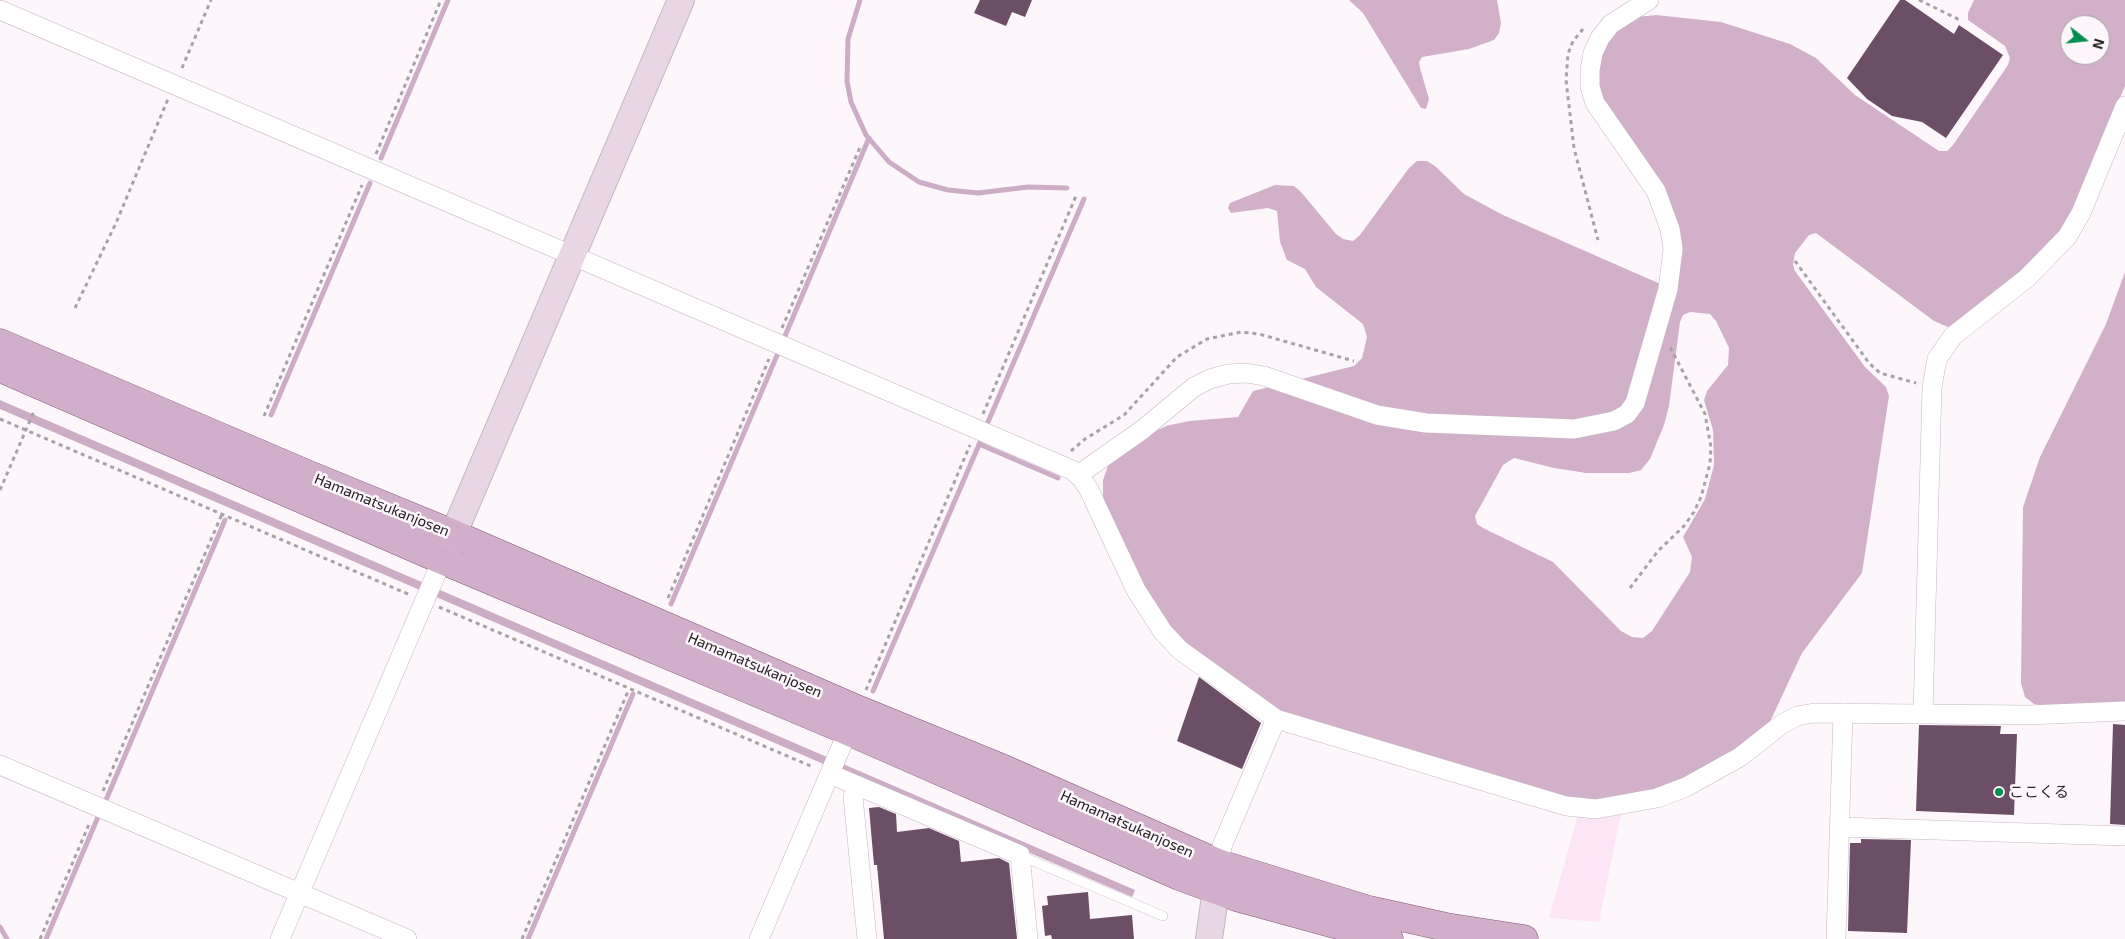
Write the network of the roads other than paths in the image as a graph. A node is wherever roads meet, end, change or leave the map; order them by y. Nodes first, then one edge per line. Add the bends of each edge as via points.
1 (681, 0) edge
2 (1649, 0) edge
3 (0, 10) edge
4 (2125, 106) edge
5 (571, 254) junction
6 (0, 343) edge
7 (0, 368) edge
8 (1078, 475) junction
9 (454, 534) junction
10 (431, 585) junction
11 (2125, 711) edge
12 (1843, 712) junction
13 (1923, 714) junction
14 (1276, 719) junction
15 (848, 730) junction
16 (0, 765) edge
17 (830, 773) junction
18 (858, 786) junction
19 (1840, 827) junction
20 (2125, 836) edge
21 (1020, 855) junction
22 (1220, 864) junction
23 (1216, 891) junction
24 (300, 893) junction
25 (1163, 916) dead end
26 (280, 939) edge
27 (407, 939) edge
28 (758, 939) edge
29 (867, 939) edge
30 (1028, 939) edge
31 (1209, 939) edge
32 (1389, 939) edge
33 (1524, 939) edge
34 (1836, 939) edge

1 - 5 street
2 - 8 street via 1611,24 1597,45 1590,70 1590,87 1595,103 1656,191 1670,229 1672,269 1635,403 1627,414 1595,426 1574,428 1401,420 1377,415 1264,376 1228,374 1194,387 1142,430
3 - 5 street
4 - 13 street via 2081,213 2067,237 2027,278 1953,336 1937,359 1932,387
5 - 8 street via 1061,464
5 - 9 street
6 - 9 main road, Hamamatsukanjosen
7 - 10 main road, Hamamatsukanjosen
8 - 14 street via 1089,490 1136,590 1163,632 1187,655
9 - 10 street
9 - 15 main road, Hamamatsukanjosen
10 - 15 main road, Hamamatsukanjosen
10 - 24 street
11 - 13 street via 2028,715
12 - 13 street
12 - 14 street via 1797,716 1740,757 1686,788 1650,800 1596,809 1566,806
12 - 19 street
14 - 22 street via 1222,846
15 - 17 street
15 - 22 main road, Hamamatsukanjosen via 1004,769
15 - 23 main road, Hamamatsukanjosen
16 - 24 street
17 - 18 street
17 - 28 street
18 - 21 street
18 - 29 street via 853,797
19 - 20 street
19 - 34 street
21 - 25 lane
21 - 30 street
22 - 23 street
22 - 33 main road, Hamamatsukanjosen via 1378,912
23 - 31 street
23 - 32 main road, Hamamatsukanjosen
24 - 26 street
24 - 27 street

